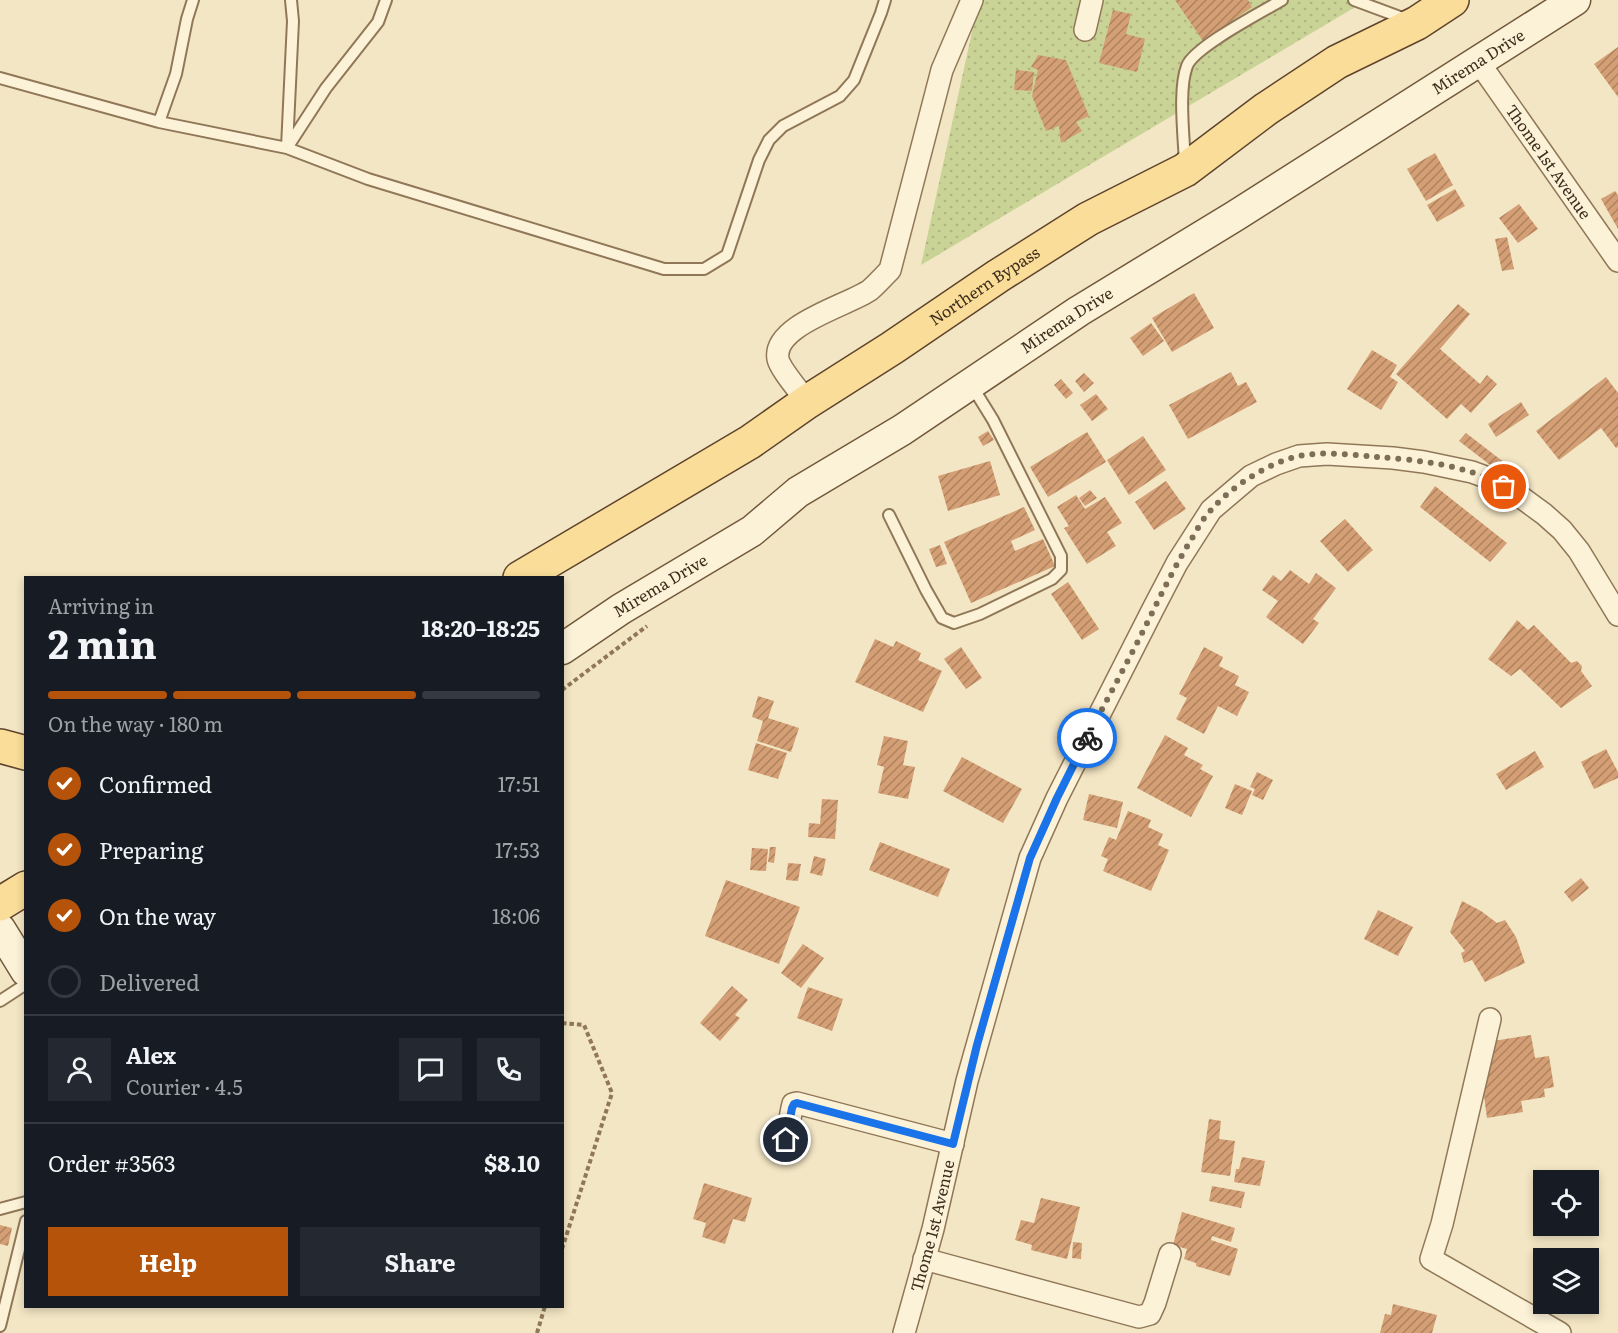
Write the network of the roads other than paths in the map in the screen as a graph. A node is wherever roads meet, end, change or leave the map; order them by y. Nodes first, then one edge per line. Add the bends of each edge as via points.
1 (193, 0) edge
2 (291, 0) edge
3 (386, 0) edge
4 (885, 0) edge
5 (972, 0) edge
6 (1092, 0) edge
7 (1282, 0) edge
8 (1354, 0) edge
9 (1452, 0) edge
10 (1575, 0) edge
11 (1417, 23) junction
12 (1085, 30) dead end
13 (1478, 61) junction
14 (0, 78) edge
15 (159, 122) junction
16 (287, 148) junction
17 (1185, 170) junction
18 (1618, 261) edge
19 (970, 383) junction
20 (807, 402) junction
21 (889, 515) dead end
22 (523, 576) edge
23 (1618, 615) edge
24 (564, 648) edge
25 (0, 746) edge
26 (24, 752) edge
27 (24, 889) edge
28 (0, 904) edge
29 (0, 929) edge
30 (24, 968) edge
31 (24, 985) edge
32 (0, 1001) edge
33 (1490, 1018) dead end
34 (786, 1140) dead end
35 (953, 1144) junction
36 (24, 1203) edge
37 (0, 1209) edge
38 (24, 1229) edge
39 (1170, 1254) dead end
40 (924, 1259) junction
41 (0, 1326) edge
42 (904, 1333) edge
43 (1560, 1333) edge

1 - 15 lane via 176,74
2 - 16 lane
3 - 16 lane via 378,21 326,88
4 - 16 lane via 854,80 840,96 783,126 769,140 727,255 704,269 664,269 368,179
5 - 20 street via 942,70 890,270 870,290 799,325 781,342 778,360
6 - 12 street
7 - 17 lane via 1200,50 1187,64 1182,85
8 - 11 lane
9 - 11 main road, Northern Bypass
10 - 13 street, Mirema Drive
11 - 17 main road, Northern Bypass via 1337,62
13 - 18 street, Thome 1st Avenue
13 - 19 street, Mirema Drive
14 - 15 lane
15 - 16 lane
17 - 20 main road, Northern Bypass via 1088,219
19 - 21 lane via 993,420 1060,556 1061,570 1052,579 954,623 942,618
19 - 24 street, Mirema Drive via 902,430 798,492 752,531
20 - 22 main road, Northern Bypass via 750,441
23 - 35 street, Thome 1st Avenue via 1562,530 1491,479 1424,462 1327,454 1299,456 1251,476 1211,510 1177,563 1030,858
25 - 26 main road
27 - 28 main road
29 - 30 street
31 - 32 lane
33 - 43 street via 1431,1259
34 - 35 street via 792,1108 797,1103
35 - 40 street, Thome 1st Avenue
36 - 37 lane
38 - 41 lane
39 - 40 street via 1150,1314 1139,1317
40 - 42 street, Thome 1st Avenue

